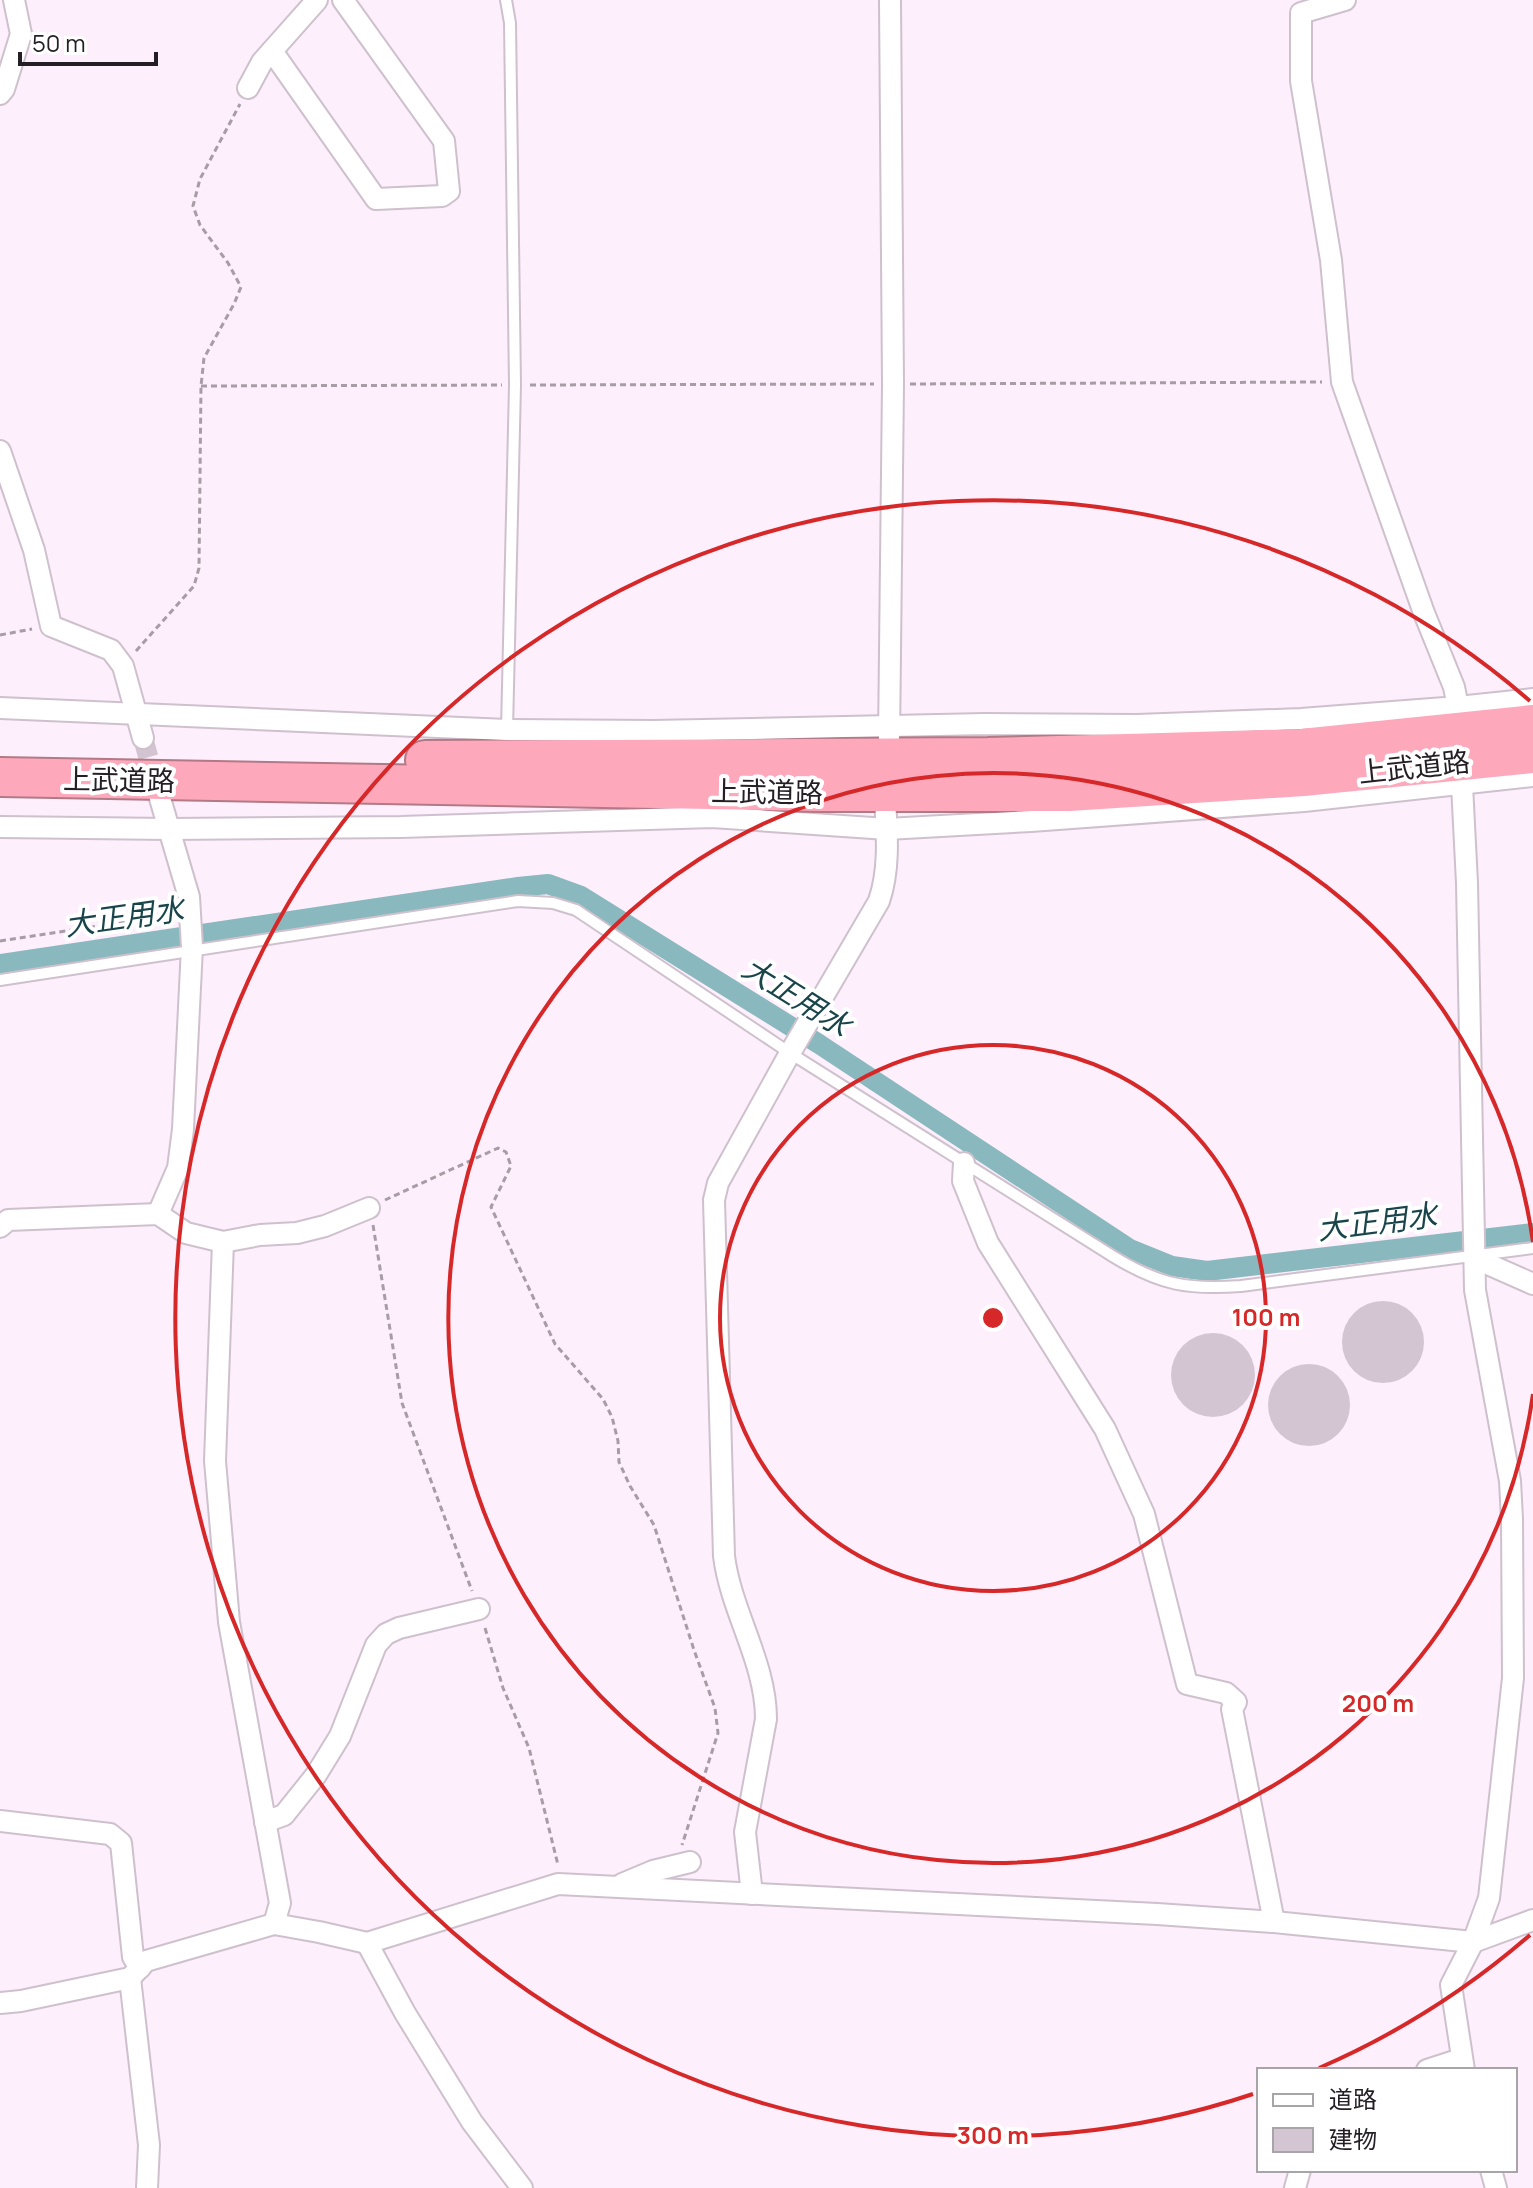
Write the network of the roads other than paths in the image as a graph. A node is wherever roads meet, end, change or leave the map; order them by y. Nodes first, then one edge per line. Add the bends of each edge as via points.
1 (14, 0) edge
2 (317, 0) edge
3 (343, 0) edge
4 (506, 0) edge
5 (890, 0) edge
6 (1345, 0) edge
7 (272, 51) junction
8 (248, 88) road end
9 (0, 94) edge
10 (0, 451) edge
11 (1533, 699) edge
12 (1458, 707) junction
13 (0, 708) edge
14 (135, 714) junction
15 (1533, 724) edge
16 (507, 730) junction
17 (889, 737) junction
18 (143, 738) tunnel mouth
19 (1533, 754) edge
20 (0, 756) edge
21 (1533, 776) edge
22 (0, 777) edge
23 (1462, 785) junction
24 (159, 795) tunnel mouth
25 (885, 800) dead end
26 (0, 827) edge
27 (169, 829) junction
28 (887, 829) junction
29 (192, 950) junction
30 (0, 980) edge
31 (792, 1049) junction
32 (964, 1163) junction
33 (369, 1208) road end
34 (158, 1214) junction
35 (0, 1227) edge
36 (223, 1242) junction
37 (1533, 1248) edge
38 (1475, 1255) junction
39 (1533, 1284) edge
40 (479, 1609) road end
41 (0, 1821) edge
42 (265, 1822) junction
43 (682, 1864) road end
44 (615, 1887) junction
45 (752, 1894) junction
46 (1533, 1920) edge
47 (1274, 1922) junction
48 (274, 1924) junction
49 (1473, 1942) junction
50 (367, 1943) junction
51 (135, 1973) junction
52 (0, 2003) edge
53 (1463, 2064) edge
54 (1439, 2068) edge
55 (147, 2188) edge
56 (522, 2188) edge

1 - 9 street via 21,34
2 - 7 street
3 - 7 street via 444,141 449,191 442,196 376,199
4 - 16 lane via 515,385
5 - 17 street
6 - 12 street via 1301,13 1301,81 1331,260 1342,382
7 - 8 street
10 - 14 street via 34,550 51,626 111,650 123,666
11 - 12 street
12 - 17 street via 1137,725 985,724
13 - 14 street
14 - 16 street
14 - 18 street
15 - 20 highway, 上武道路 via 1302,748 988,757 194,761
16 - 17 street
19 - 22 highway, 上武道路 via 1303,777 1069,792
21 - 23 street
23 - 28 street via 1289,803
23 - 38 street
24 - 27 street
25 - 28 street
26 - 27 street
27 - 28 street via 712,817
27 - 29 street via 189,897
28 - 31 street via 879,901
29 - 30 lane
29 - 31 lane via 518,901 553,903 576,910
29 - 34 street via 178,1168
31 - 32 lane
31 - 45 street via 718,1183 714,1200 724,1556 766,1701 745,1832
32 - 38 lane via 1126,1265 1170,1284 1241,1286
32 - 47 street via 963,1181 988,1243 1105,1429 1144,1514 1187,1684 1226,1693 1236,1702 1232,1709
33 - 36 street via 297,1233
34 - 35 street via 8,1220
34 - 36 street via 186,1233
36 - 42 street via 215,1461 229,1622
37 - 38 lane
38 - 39 street
38 - 49 street via 1475,1290 1510,1481 1513,1678 1489,1898
40 - 42 street via 386,1634 376,1645 340,1736 316,1775 284,1815
41 - 51 street via 110,1834 121,1843
42 - 48 street via 280,1903
43 - 44 street
44 - 45 street
44 - 50 street via 558,1884
45 - 47 street
46 - 49 street
47 - 49 street
48 - 50 street
48 - 51 street via 146,1961
49 - 53 street via 1451,1985
50 - 56 street via 472,2122
51 - 52 street
51 - 55 street via 149,2145
53 - 54 street

